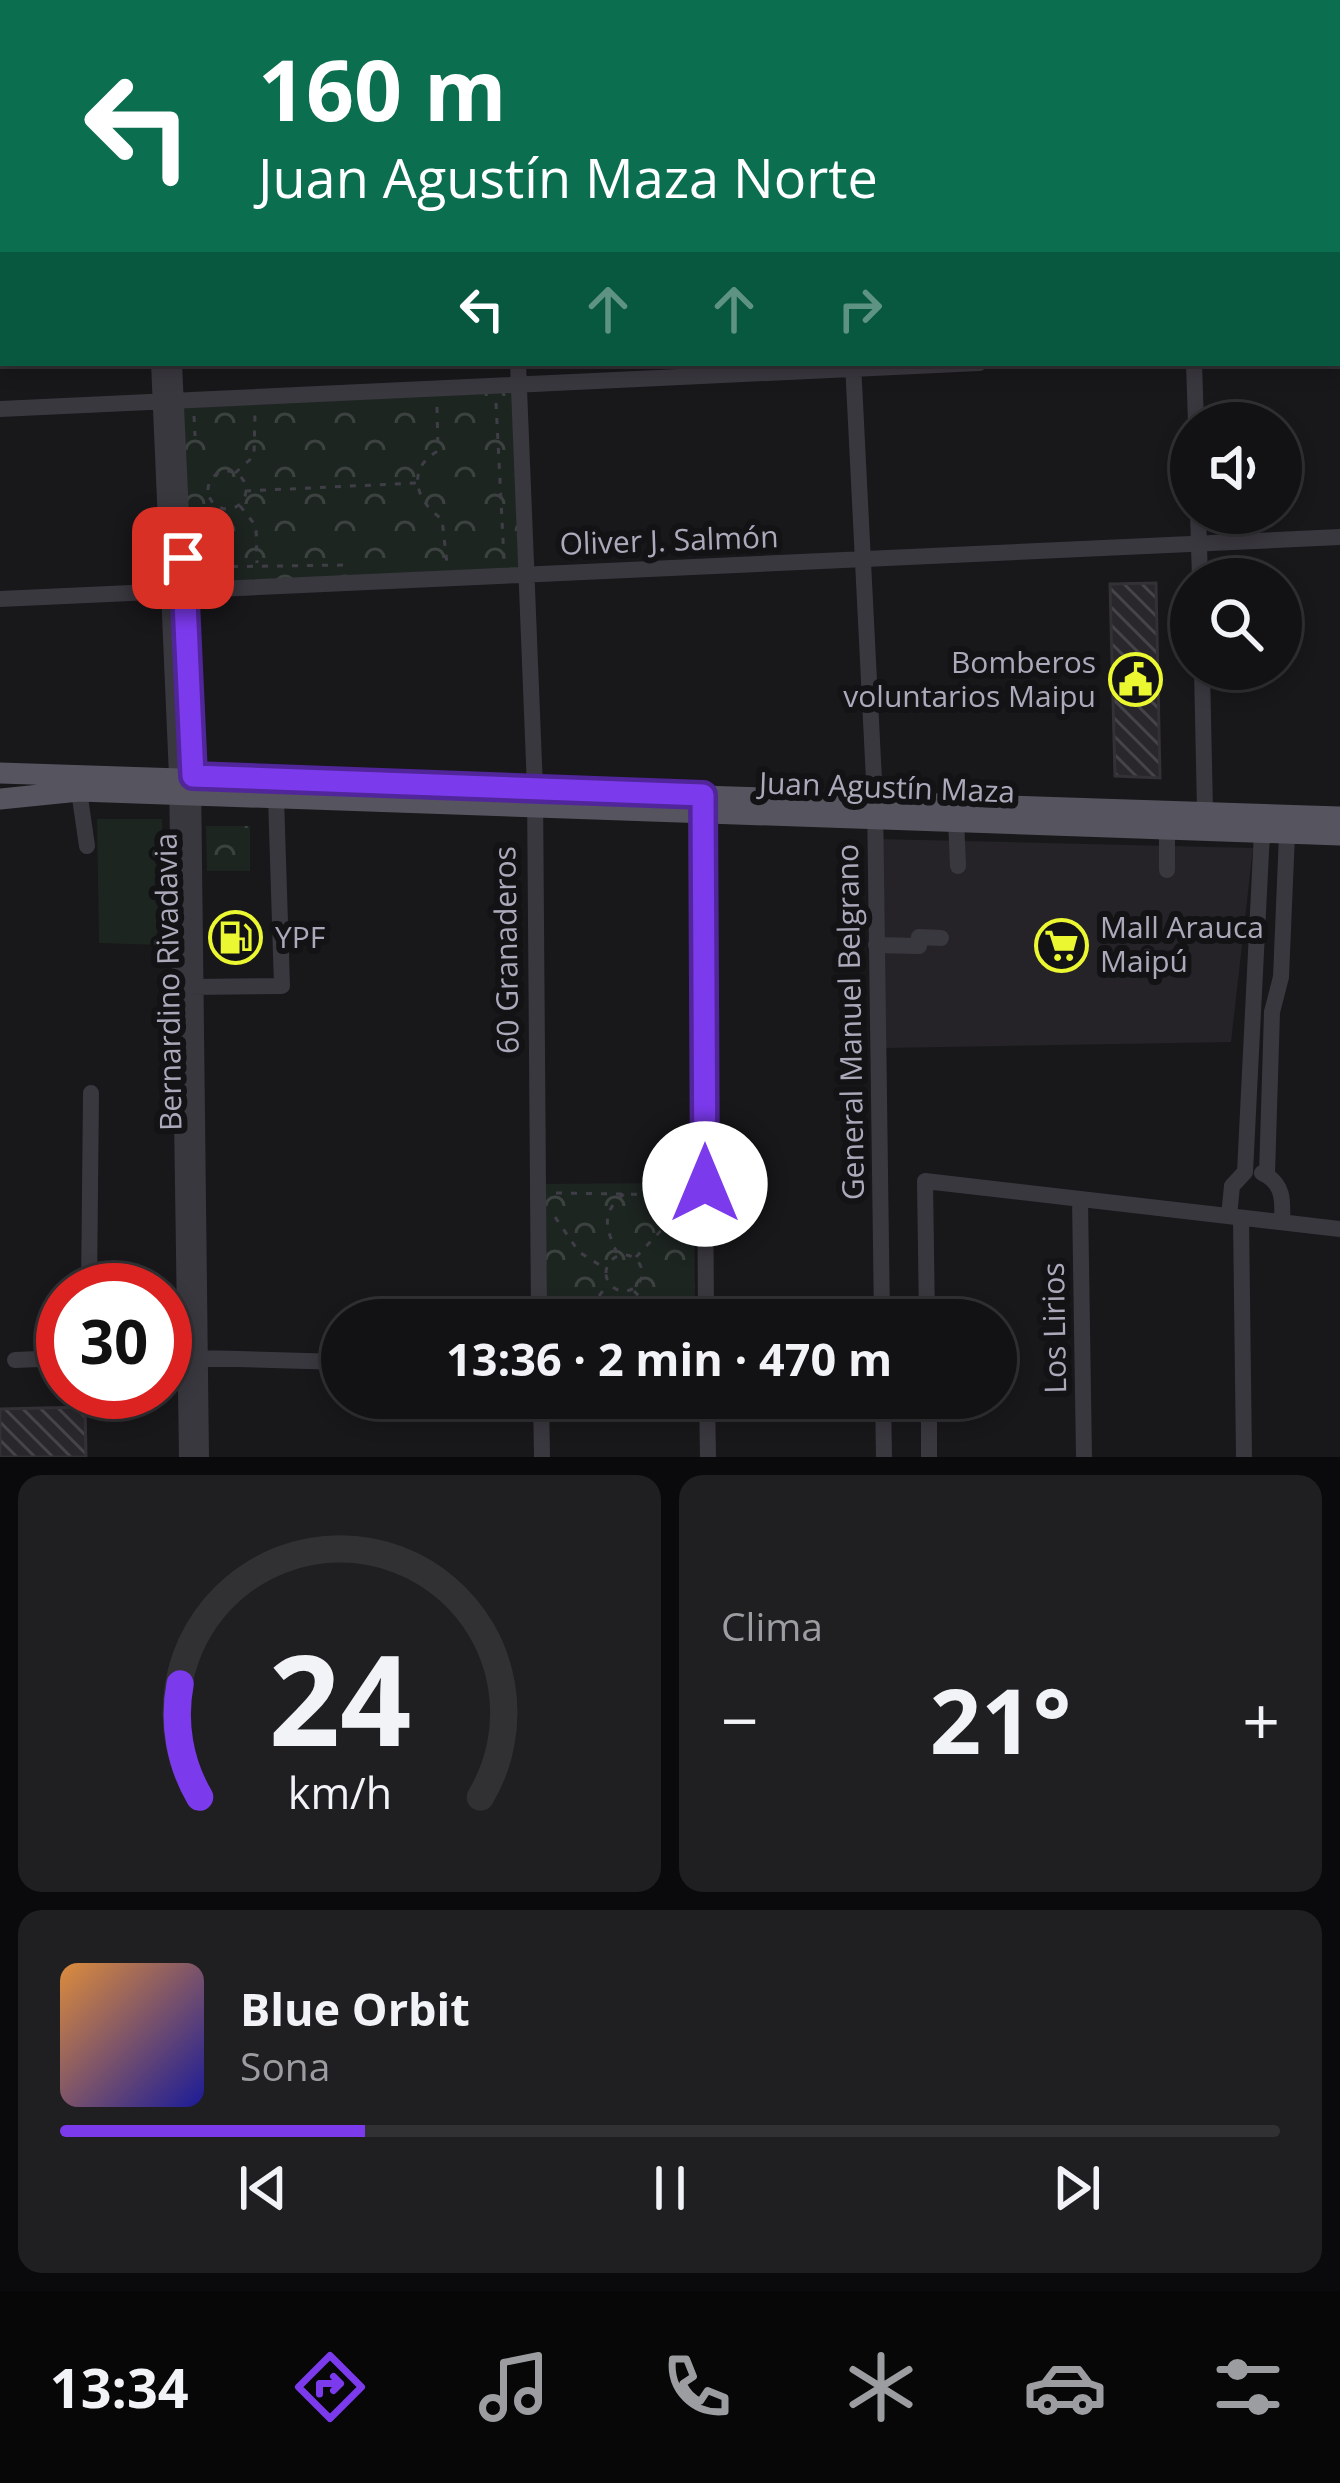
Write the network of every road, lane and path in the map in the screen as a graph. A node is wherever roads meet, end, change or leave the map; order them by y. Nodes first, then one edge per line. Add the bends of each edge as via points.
1 (160, 366) edge
2 (174, 366) edge
3 (518, 366) edge
4 (835, 366) edge
5 (853, 366) edge
6 (1194, 366) edge
7 (519, 384) junction
8 (168, 401) junction
9 (1195, 402) edge
10 (477, 403) dead end
11 (437, 405) dead end
12 (0, 409) edge
13 (246, 412) dead end
14 (212, 413) dead end
15 (196, 453) dead end
16 (234, 473) junction
17 (416, 483) junction
18 (245, 491) junction
19 (197, 492) dead end
20 (209, 493) junction
21 (239, 505) junction
22 (1199, 534) edge
23 (1340, 537) edge
24 (1199, 544) junction
25 (1199, 558) edge
26 (863, 559) junction
27 (466, 564) dead end
28 (504, 564) dead end
29 (352, 565) dead end
30 (256, 566) junction
31 (201, 567) dead end
32 (527, 573) junction
33 (177, 591) junction
34 (0, 599) edge
35 (1202, 690) edge
36 (8, 774) edge
37 (185, 785) junction
38 (79, 791) junction
39 (534, 796) junction
40 (276, 797) junction
41 (0, 799) edge
42 (703, 803) junction
43 (875, 808) junction
44 (1205, 811) junction
45 (1340, 817) edge
46 (956, 819) junction
47 (1167, 829) junction
48 (1262, 832) junction
49 (1287, 833) junction
50 (1340, 835) edge
51 (87, 846) dead end
52 (958, 866) dead end
53 (1167, 871) dead end
54 (941, 938) dead end
55 (876, 944) junction
56 (187, 987) junction
57 (91, 1093) dead end
58 (1245, 1172) junction
59 (1267, 1175) junction
60 (626, 1193) junction
61 (1080, 1199) junction
62 (689, 1200) junction
63 (555, 1201) dead end
64 (556, 1217) dead end
65 (1235, 1217) junction
66 (1282, 1222) junction
67 (689, 1224) dead end
68 (1340, 1229) edge
69 (618, 1255) junction
70 (635, 1258) junction
71 (89, 1263) edge
72 (608, 1270) junction
73 (609, 1283) junction
74 (632, 1290) junction
75 (539, 1299) edge
76 (597, 1299) edge
77 (641, 1299) edge
78 (706, 1299) edge
79 (882, 1299) edge
80 (927, 1299) edge
81 (193, 1357) junction
82 (36, 1359) edge
83 (15, 1360) dead end
84 (321, 1361) edge
85 (541, 1419) edge
86 (707, 1419) edge
87 (883, 1419) edge
88 (928, 1419) edge
89 (187, 1457) edge
90 (201, 1457) edge
91 (542, 1457) edge
92 (708, 1457) edge
93 (884, 1457) edge
94 (929, 1457) edge
95 (1084, 1457) edge
96 (1244, 1457) edge

1 - 8 street, Bernardino Rivadavia
2 - 8 street, Bernardino Rivadavia
3 - 7 street, 60 Granaderos
4 - 7 street
5 - 26 street, General Manuel Belgrano
6 - 9 street
7 - 8 street
7 - 32 street, 60 Granaderos
8 - 12 street
8 - 33 street, Bernardino Rivadavia
10 - 28 path via 497,403
11 - 17 path via 438,451 420,466
13 - 16 path via 255,412 257,444
14 - 15 path via 194,414
16 - 18 path
16 - 20 path via 214,474
17 - 18 path
17 - 27 path via 425,506 442,519 447,564
18 - 21 path
19 - 20 path
20 - 21 path via 221,508
21 - 30 path via 256,526
22 - 24 street
23 - 24 street, Oliver J. Salmón
24 - 25 street
24 - 26 street, Oliver J. Salmón
26 - 32 street, Oliver J. Salmón
26 - 43 street, General Manuel Belgrano
29 - 30 path
30 - 31 path
32 - 33 street, Oliver J. Salmón
32 - 39 street, 60 Granaderos
33 - 34 street, Oliver J. Salmón
33 - 37 street, Bernardino Rivadavia
35 - 44 street
36 - 37 main road
37 - 38 main road
37 - 39 main road
37 - 40 main road
37 - 56 street, Bernardino Rivadavia
38 - 41 main road
38 - 51 street
39 - 40 main road
39 - 42 main road
39 - 75 street, 60 Granaderos
40 - 56 street via 282,986
42 - 43 main road
42 - 78 street
43 - 44 main road
43 - 46 main road, Juan Agustín Maza
43 - 55 street, General Manuel Belgrano
44 - 45 main road
46 - 47 main road, Juan Agustín Maza
46 - 52 street
47 - 48 main road, Juan Agustín Maza
47 - 53 street
48 - 49 main road, Juan Agustín Maza
48 - 58 street
49 - 50 main road, Juan Agustín Maza
49 - 59 street
54 - 55 street
55 - 79 street, General Manuel Belgrano
56 - 81 street, Bernardino Rivadavia
57 - 71 street
58 - 59 street
58 - 65 street via 1232,1186
59 - 66 street via 1282,1193
60 - 62 path
60 - 63 path via 555,1192
60 - 69 path via 606,1218
61 - 65 street
61 - 80 street via 925,1181
61 - 95 street, Los Lirios
62 - 67 path
62 - 70 path
64 - 72 path via 579,1252
65 - 66 street
65 - 96 street
66 - 68 street
69 - 70 path
69 - 72 path
70 - 74 path via 640,1272
72 - 73 path
73 - 74 path
73 - 76 path
74 - 77 path
81 - 84 street
81 - 89 street, Bernardino Rivadavia
81 - 90 street, Bernardino Rivadavia
82 - 83 street
85 - 91 street
86 - 92 street
87 - 93 street
88 - 94 street

